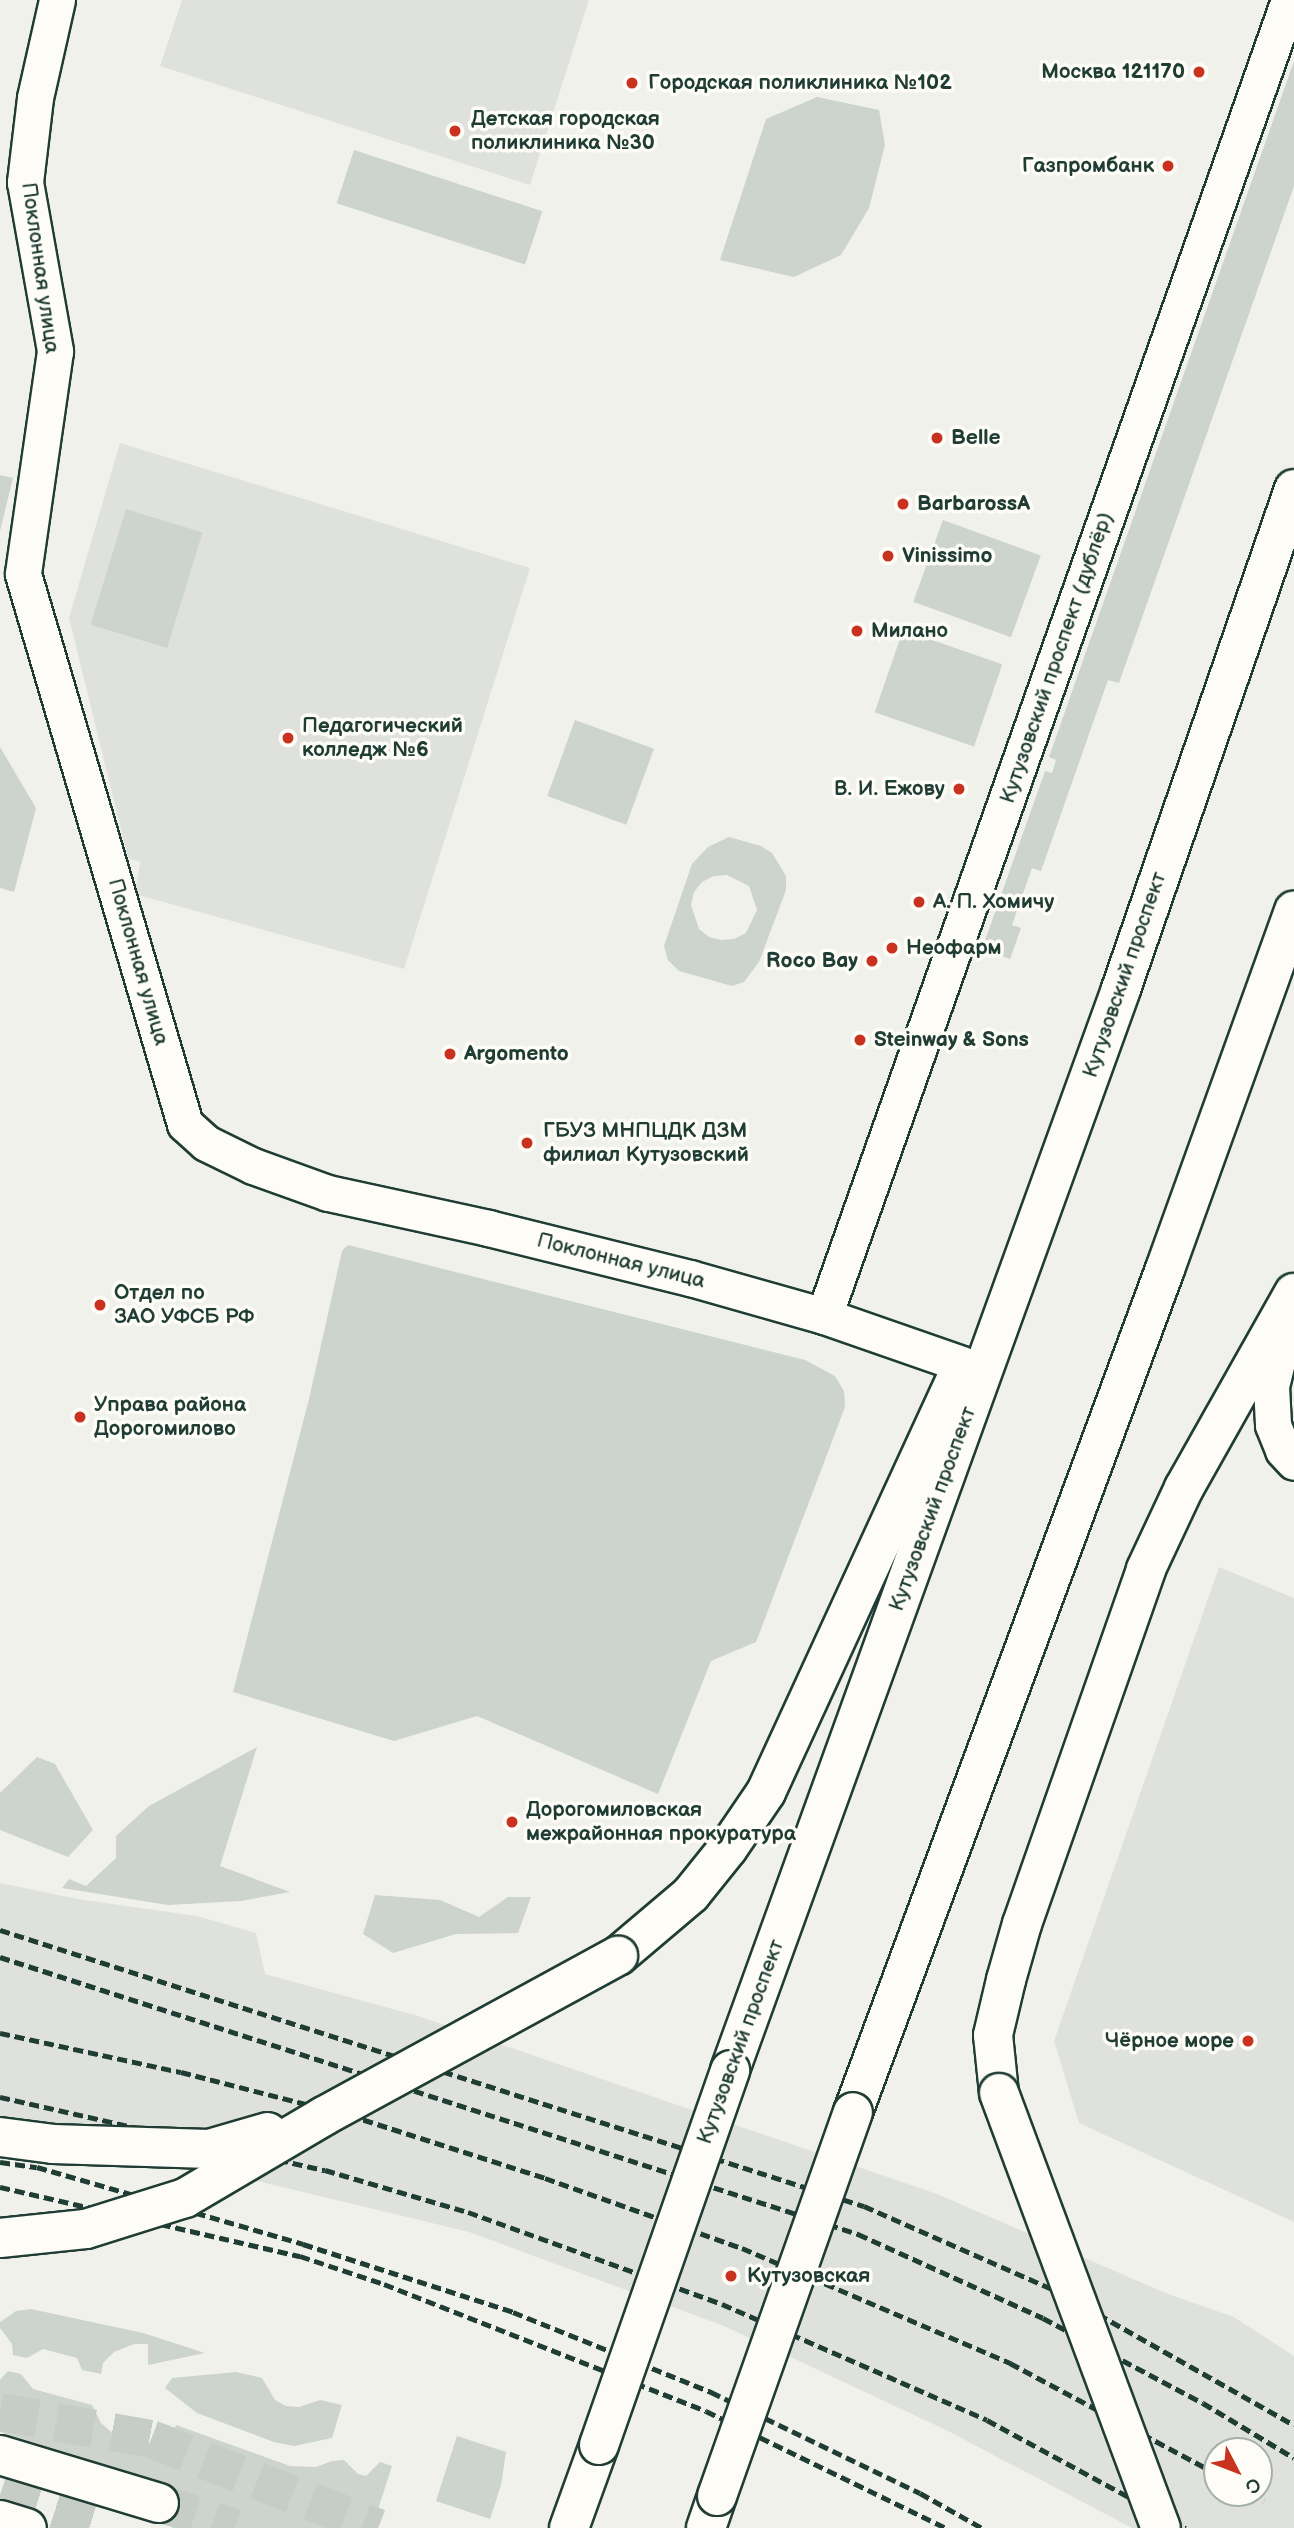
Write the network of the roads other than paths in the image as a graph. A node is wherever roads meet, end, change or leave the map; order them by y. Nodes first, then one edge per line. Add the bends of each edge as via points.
1 (57, 0) edge
2 (1289, 0) edge
3 (1294, 489) edge
4 (1294, 910) edge
5 (1068, 1136) junction
6 (1293, 1296) edge
7 (824, 1316) junction
8 (962, 1364) junction
9 (1294, 1462) edge
10 (324, 2116) junction
11 (0, 2137) edge
12 (0, 2238) edge
13 (0, 2455) edge
14 (159, 2503) tunnel mouth
15 (711, 2512) edge
16 (0, 2520) edge
17 (27, 2528) edge
18 (569, 2528) edge
19 (1161, 2528) edge

1 - 7 street, Поклонная улица via 35,99 25,182 55,351 23,574 185,1124 206,1143 253,1166 328,1193 569,1248
2 - 7 street, Кутузовский проспект (дублёр)
3 - 5 main road, Кутузовский проспект
4 - 15 main road, bridge
5 - 8 main road
5 - 18 main road, Кутузовский проспект, bridge
6 - 9 street via 1270,1386 1273,1426
6 - 19 main road, bridge via 1184,1488 1146,1569 1009,1969 993,2035 999,2093
7 - 8 street, Поклонная улица
8 - 10 main road, bridge via 766,1792 691,1894 618,1955
10 - 11 main road, bridge via 209,2149 53,2144
10 - 12 main road, bridge via 185,2197 86,2229
13 - 14 main road
16 - 17 main road

